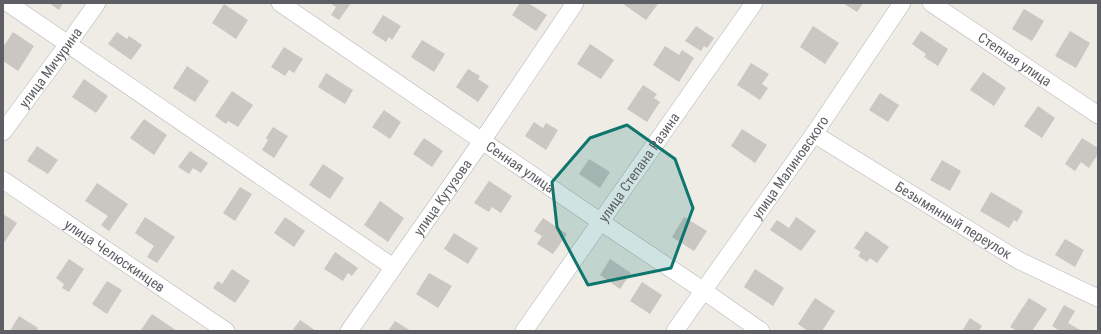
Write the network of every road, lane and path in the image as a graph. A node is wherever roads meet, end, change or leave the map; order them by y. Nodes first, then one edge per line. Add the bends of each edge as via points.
1 (8, 3) edge
2 (96, 3) edge
3 (280, 3) edge
4 (575, 3) edge
5 (754, 3) edge
6 (902, 3) edge
7 (931, 3) edge
8 (68, 44) junction
9 (1098, 115) edge
10 (3, 132) edge
11 (814, 134) junction
12 (482, 141) junction
13 (3, 180) edge
14 (601, 222) junction
15 (393, 267) junction
16 (704, 290) junction
17 (1098, 298) edge
18 (226, 331) edge
19 (349, 331) edge
20 (524, 331) edge
21 (675, 331) edge
22 (761, 331) edge

1 - 8 street
2 - 8 street, улица Мичурина
3 - 12 street, Сенная улица
4 - 12 street, улица Кутузова
5 - 14 street, улица Степана Разина
6 - 11 street, улица Малиновского
7 - 9 street, Степная улица
8 - 10 street, улица Мичурина
8 - 15 street
11 - 16 street, улица Малиновского
11 - 17 street, Безымянный переулок via 1018,260
12 - 14 street, Сенная улица
12 - 15 street, улица Кутузова
13 - 18 street, улица Челюскинцев
14 - 16 street, Сенная улица
14 - 20 street, улица Степана Разина
15 - 19 street, улица Кутузова
16 - 21 street, улица Малиновского
16 - 22 street, Сенная улица

